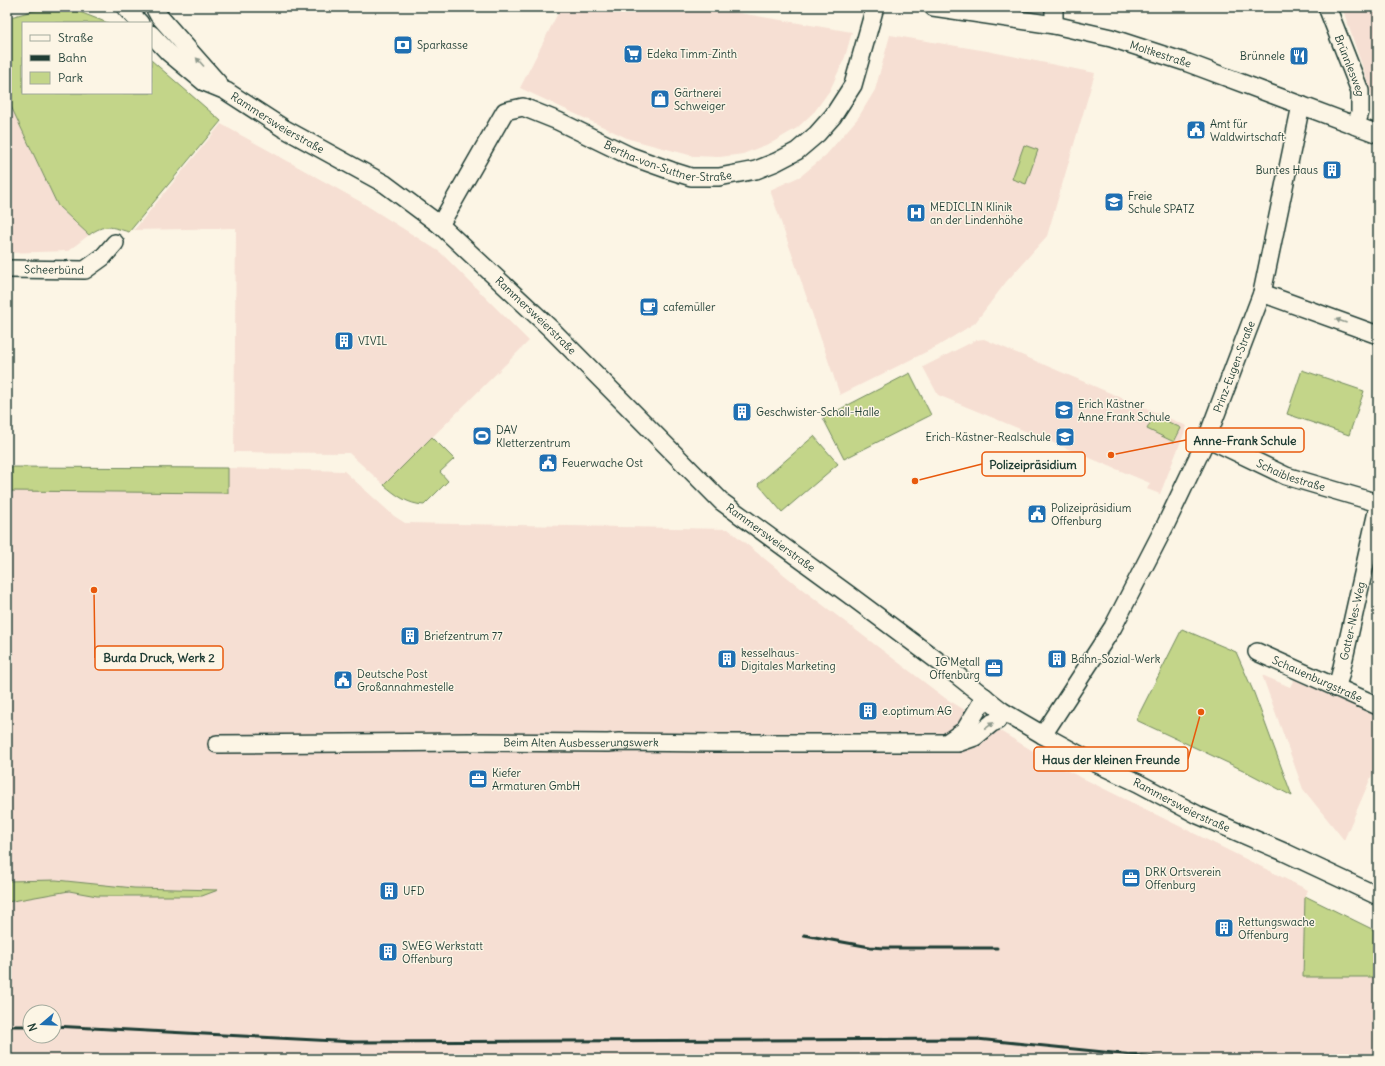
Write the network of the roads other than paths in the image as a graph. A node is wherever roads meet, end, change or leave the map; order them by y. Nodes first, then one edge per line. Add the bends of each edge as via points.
1 (125, 7) edge
2 (154, 7) edge
3 (875, 7) edge
4 (934, 7) edge
5 (1054, 7) edge
6 (1327, 7) edge
7 (139, 22) edge
8 (1054, 25) junction
9 (152, 35) edge
10 (226, 91) junction
11 (1301, 105) junction
12 (1356, 126) junction
13 (1378, 134) edge
14 (440, 225) junction
15 (115, 243) dead end
16 (7, 269) edge
17 (1262, 293) junction
18 (1378, 335) edge
19 (1207, 438) junction
20 (1378, 503) edge
21 (1378, 508) edge
22 (1257, 652) dead end
23 (1336, 688) junction
24 (985, 697) junction
25 (1378, 706) edge
26 (1002, 711) junction
27 (1043, 735) junction
28 (945, 743) junction
29 (217, 744) dead end
30 (1378, 896) edge

1 - 7 street
10 -> 2 street, Rammersweierstraße via 159,16
3 - 14 street, Bertha-von-Suttner-Straße via 853,85 833,116 817,134 797,151 776,162 756,170 719,177 692,177 630,156 523,107 505,111
4 - 8 street, Moltkestraße
5 - 8 street
6 - 12 street, Brünnlesweg via 1360,91 1360,112
8 - 11 street, Moltkestraße via 1111,38 1188,63
9 - 10 street, Rammersweierstraße via 204,82
10 - 14 street, Rammersweierstraße via 283,128 385,184
11 - 12 street, Moltkestraße
11 - 17 street, Prinz-Eugen-Straße
12 - 13 street, Moltkestraße
14 - 24 street, Rammersweierstraße via 551,329 722,502
15 - 16 street, Scheerbünd via 103,257 85,270
18 -> 17 street
17 - 19 street, Prinz-Eugen-Straße
19 - 20 street, Schaiblestraße via 1286,476
19 - 27 street, Prinz-Eugen-Straße via 1113,627
21 - 23 street, Gotter-Nes-Weg
22 - 23 street, Schauenburgstraße
23 - 25 street, Schauenburgstraße
24 - 26 street, Rammersweierstraße
24 - 28 street via 965,730
26 - 27 street, Rammersweierstraße
28 -> 26 street, Beim Alten Ausbesserungswerk via 958,743 975,737 997,721
27 - 30 street, Rammersweierstraße via 1207,819
28 - 29 street, Beim Alten Ausbesserungswerk

